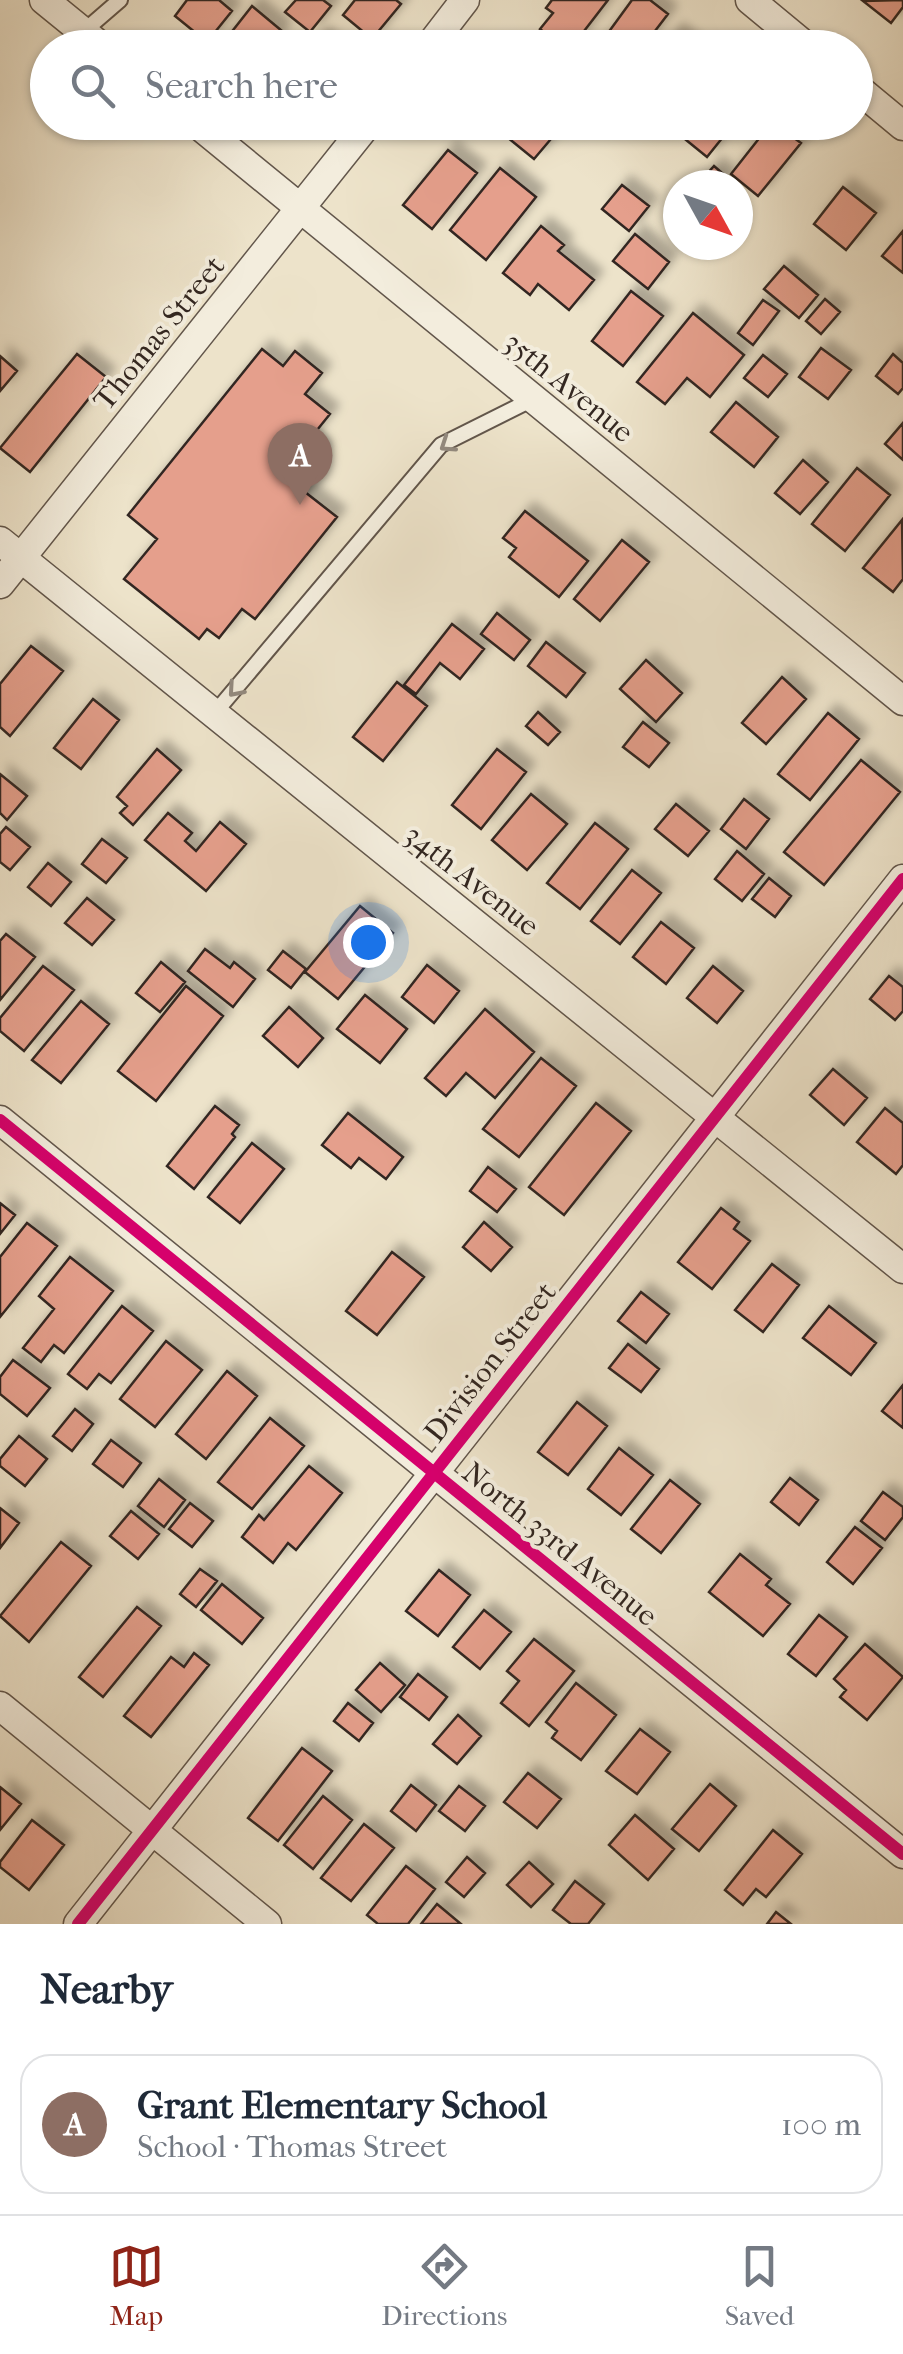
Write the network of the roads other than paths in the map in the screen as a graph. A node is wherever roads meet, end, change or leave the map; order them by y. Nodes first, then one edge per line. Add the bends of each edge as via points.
1 (44, 0) edge
2 (120, 0) edge
3 (466, 0) edge
4 (750, 0) edge
5 (81, 30) edge
6 (100, 30) edge
7 (442, 30) edge
8 (786, 30) edge
9 (873, 101) edge
10 (903, 126) edge
11 (216, 140) edge
12 (355, 140) edge
13 (301, 209) junction
14 (533, 399) junction
15 (10, 550) edge
16 (0, 584) edge
17 (903, 701) edge
18 (213, 715) junction
19 (903, 878) edge
20 (716, 1116) junction
21 (0, 1120) edge
22 (903, 1268) edge
23 (433, 1474) junction
24 (0, 1706) edge
25 (152, 1830) junction
26 (903, 1854) edge
27 (78, 1924) edge
28 (267, 1924) edge

1 - 5 street
2 - 6 lane
3 - 7 street
4 - 8 street
9 - 10 street
11 - 13 street, 35th Avenue
12 - 13 street, Thomas Street
13 - 14 street, 35th Avenue
13 - 15 street, Thomas Street
14 - 17 street, 35th Avenue
14 -> 18 lane via 442,445
15 - 16 street, Thomas Street
15 - 18 street, 34th Avenue
18 - 20 street, 34th Avenue
19 - 20 street, Division Street
20 - 22 street, 34th Avenue
20 - 23 street, Division Street
21 - 23 street, North 33rd Avenue
23 - 25 street, Division Street
23 - 26 street, North 33rd Avenue
24 - 25 street
25 - 27 street, Division Street
25 - 28 street

